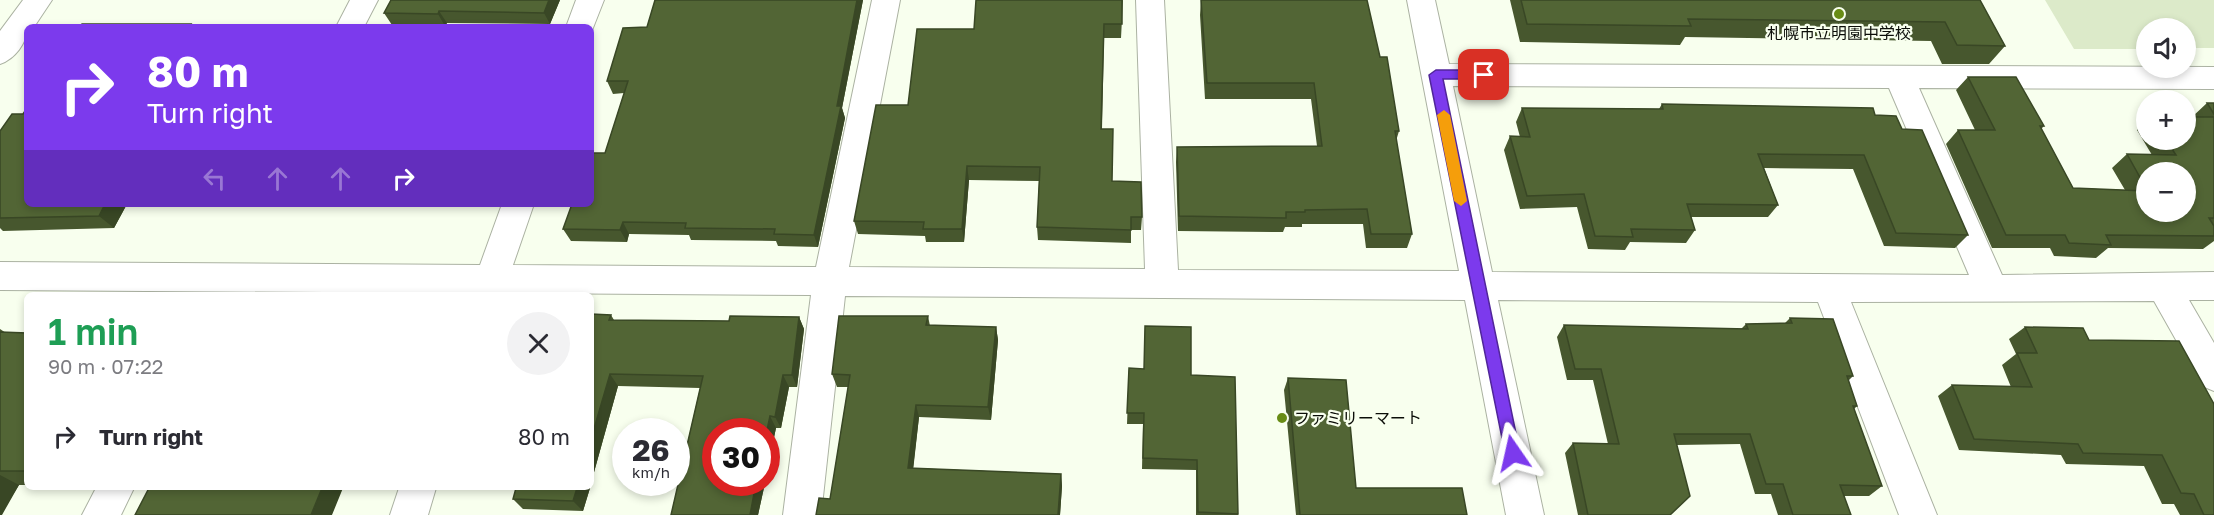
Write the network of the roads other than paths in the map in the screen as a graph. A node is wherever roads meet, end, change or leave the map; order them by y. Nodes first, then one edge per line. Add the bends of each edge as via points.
1 (38, 0) edge
2 (363, 0) edge
3 (590, 0) edge
4 (886, 0) edge
5 (1150, 0) edge
6 (1421, 0) edge
7 (351, 24) edge
8 (581, 24) edge
9 (5, 39) edge
10 (1436, 75) junction
11 (1899, 76) junction
12 (2214, 78) edge
13 (517, 207) edge
14 (0, 276) edge
15 (830, 281) junction
16 (1162, 283) junction
17 (218, 286) edge
18 (1478, 286) junction
19 (2163, 286) junction
20 (2214, 286) edge
21 (489, 287) edge
22 (1828, 288) junction
23 (1992, 289) junction
24 (2214, 375) edge
25 (114, 490) edge
26 (417, 490) edge
27 (101, 515) edge
28 (409, 515) edge
29 (802, 515) edge
30 (1525, 515) edge
31 (1918, 515) edge

1 - 9 street
2 - 7 street
3 - 8 street
4 - 15 street
5 - 16 street
6 - 10 street
10 - 11 street
10 - 18 street
11 - 12 street
11 - 23 street
13 - 21 street
14 - 17 street
15 - 16 street
15 - 21 street
15 - 29 street
16 - 18 street
17 - 21 street
18 - 22 street
18 - 30 street
19 - 20 street
19 - 23 street
19 - 24 street
22 - 23 street
22 - 31 street
25 - 27 street
26 - 28 street

